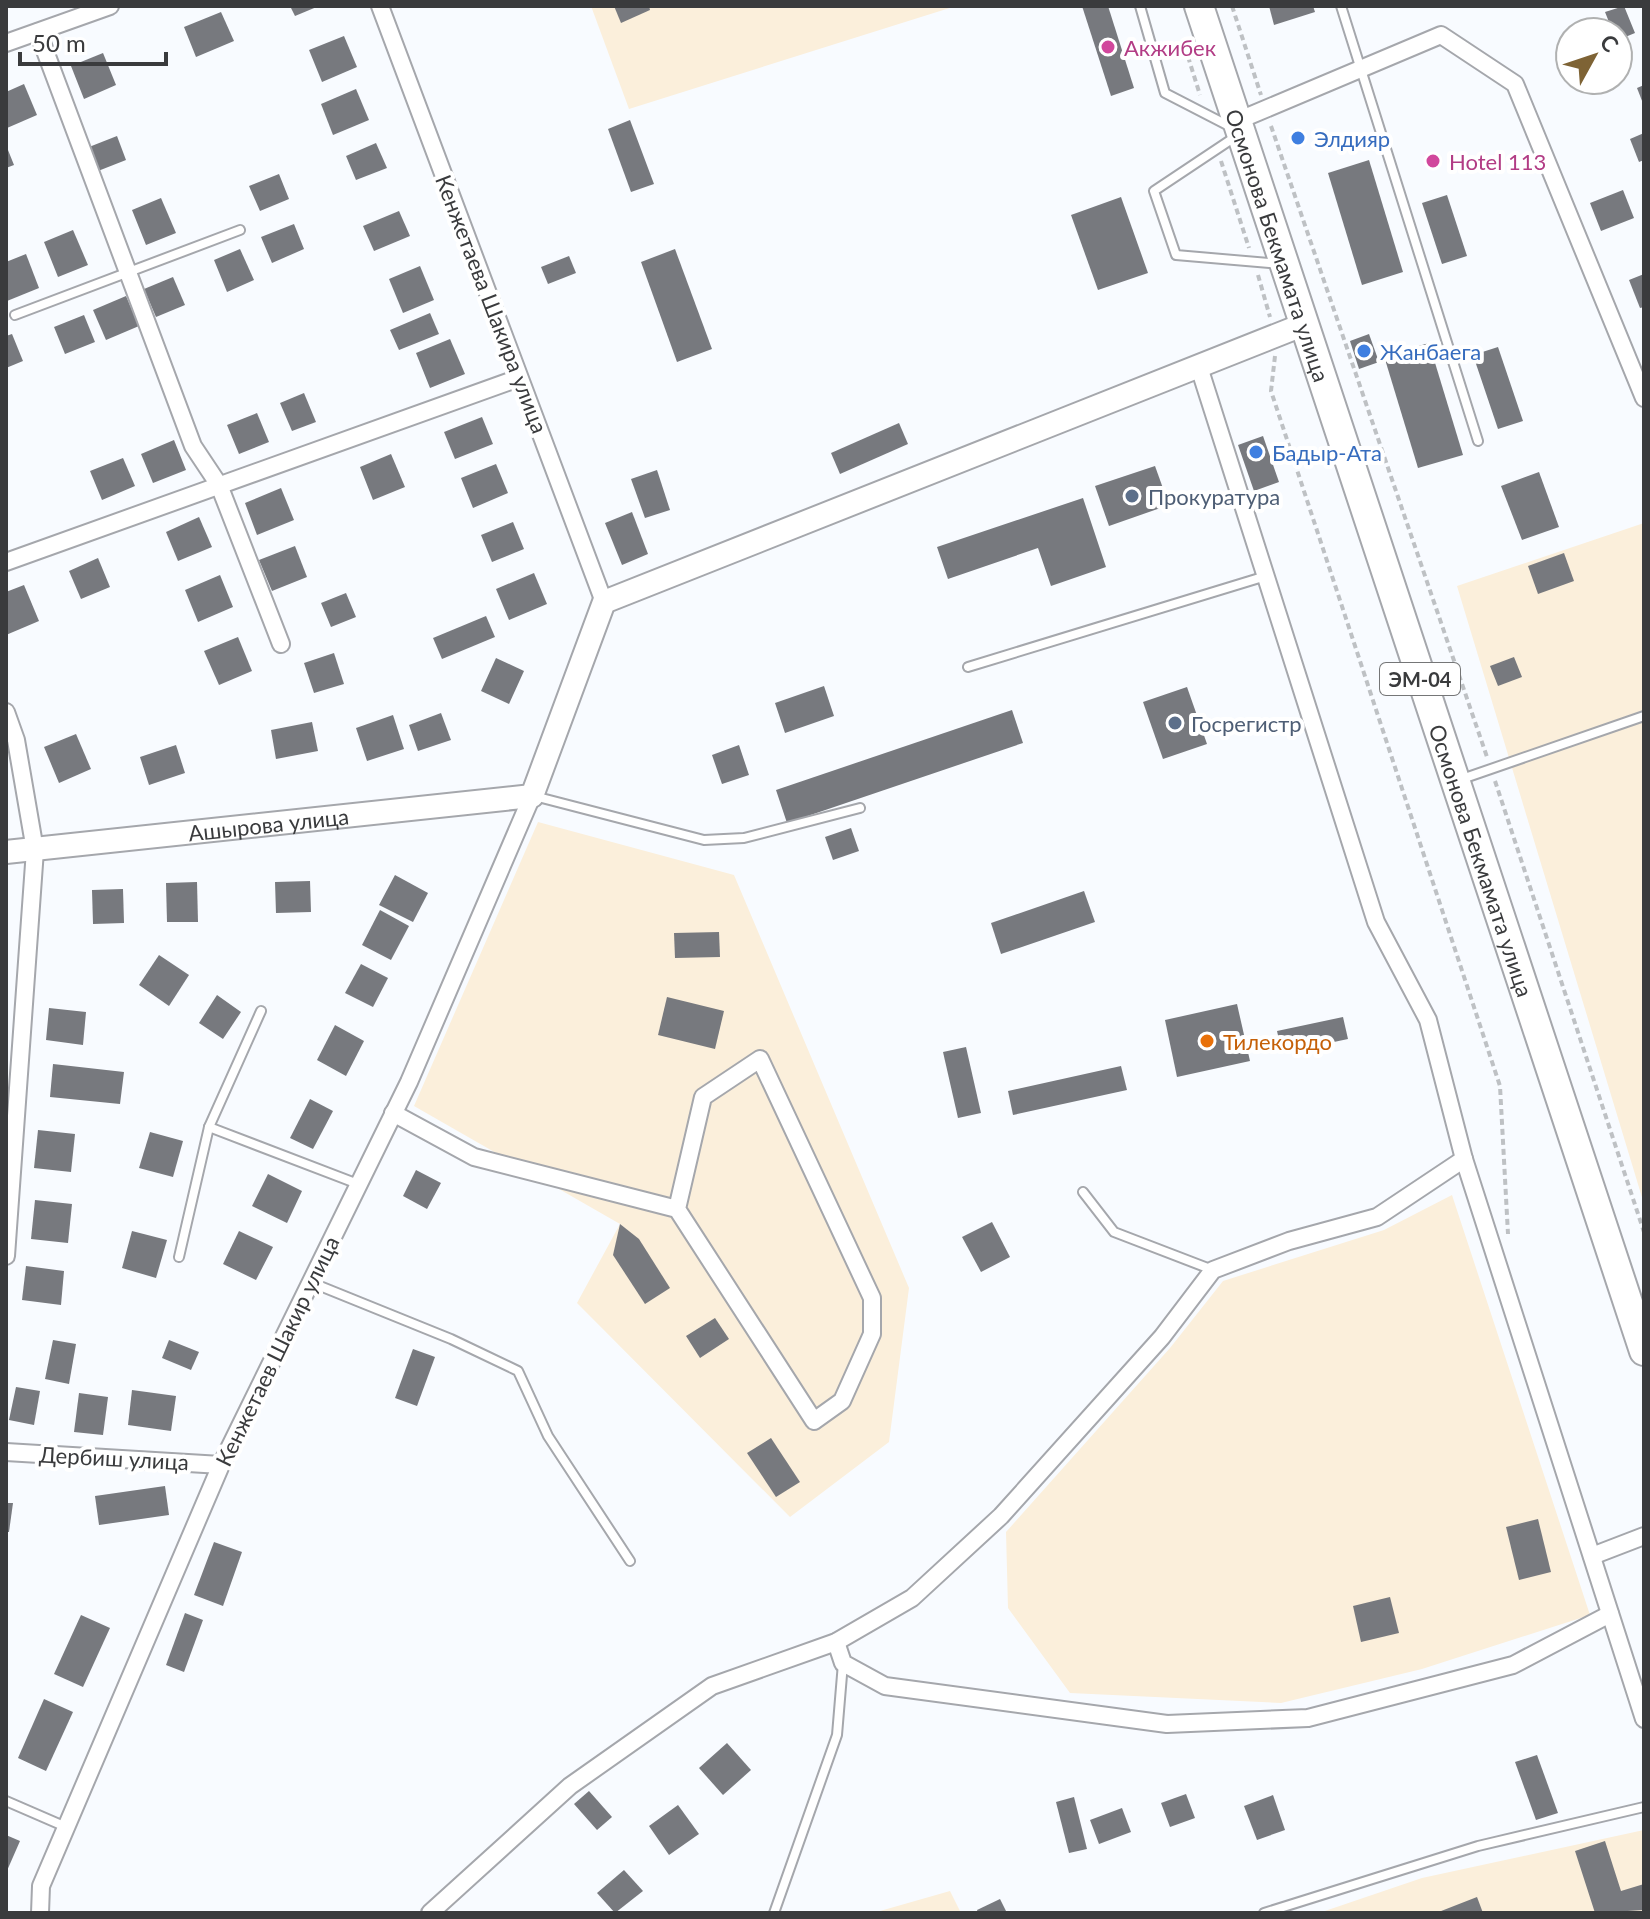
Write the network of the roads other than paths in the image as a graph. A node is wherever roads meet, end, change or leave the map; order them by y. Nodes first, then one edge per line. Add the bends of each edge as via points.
1 (110, 6) edge
2 (380, 6) edge
3 (1140, 6) edge
4 (1199, 6) edge
5 (1341, 6) edge
6 (38, 32) junction
7 (6, 43) edge
8 (1361, 67) junction
9 (1239, 127) junction
10 (240, 230) dead end
11 (1285, 265) junction
12 (128, 272) junction
13 (15, 315) dead end
14 (1305, 324) junction
15 (1199, 367) junction
16 (519, 378) junction
17 (1644, 398) edge
18 (1478, 441) dead end
19 (219, 485) junction
20 (6, 562) edge
21 (1266, 576) junction
22 (604, 602) junction
23 (281, 644) dead end
24 (968, 667) dead end
25 (6, 712) edge
26 (1644, 716) edge
27 (1454, 782) junction
28 (532, 796) junction
29 (860, 808) dead end
30 (35, 850) junction
31 (6, 852) edge
32 (261, 1011) dead end
33 (393, 1113) junction
34 (209, 1127) junction
35 (1464, 1159) junction
36 (358, 1184) junction
37 (1083, 1192) dead end
38 (677, 1209) junction
39 (6, 1256) edge
40 (179, 1257) dead end
41 (1213, 1270) junction
42 (310, 1282) junction
43 (1644, 1351) edge
44 (6, 1452) edge
45 (221, 1465) junction
46 (1644, 1536) edge
47 (1592, 1556) junction
48 (630, 1561) dead end
49 (1610, 1614) junction
50 (836, 1642) junction
51 (843, 1663) junction
52 (1644, 1719) edge
53 (6, 1801) edge
54 (1644, 1807) edge
55 (66, 1827) junction
56 (40, 1913) edge
57 (430, 1913) edge
58 (774, 1913) edge
59 (1264, 1913) edge

1 - 6 street
2 - 16 street, Кенжетаева Шакира улица
3 - 9 lane via 1165,93
4 - 9 highway, Осмонова Бекмамата улица / ЭМ-04
5 - 8 lane
6 - 7 street
6 - 12 street
8 - 9 street
8 - 17 street via 1441,35 1515,84
8 - 18 lane
9 - 11 highway, Осмонова Бекмамата улица / ЭМ-04
9 - 11 lane via 1217,151 1154,191 1176,255
10 - 12 lane
11 - 14 highway, Осмонова Бекмамата улица / ЭМ-04
12 - 13 lane
12 - 19 street via 193,446
14 - 15 street
14 - 27 highway, Осмонова Бекмамата улица / ЭМ-04
15 - 21 street
15 - 22 street
16 - 19 street
16 - 22 street, Кенжетаева Шакира улица
19 - 20 street
19 - 23 street
21 - 24 lane
21 - 35 street via 1376,922 1428,1020
22 - 28 street
25 - 30 street via 16,740
26 - 27 lane
27 - 43 highway, Осмонова Бекмамата улица / ЭМ-04
28 - 29 lane via 704,840 744,838
28 - 30 street, Ашырова улица
28 - 33 street, Кенжетаев Шакир улица
30 - 31 street, Ашырова улица
30 - 39 street
32 - 34 lane
33 - 36 street, Кенжетаев Шакир улица
33 - 38 street via 474,1157
34 - 36 lane
34 - 40 lane
35 - 41 street via 1377,1217 1289,1241
35 - 47 street
36 - 42 street, Кенжетаев Шакир улица
37 - 41 lane via 1114,1232
38 - 38 street via 814,1421 842,1401 872,1334 872,1298 760,1059 703,1097
41 - 50 street via 1162,1337 1001,1516 912,1598
42 - 45 street, Кенжетаев Шакир улица
42 - 48 lane via 518,1371 548,1436
44 - 45 street, Дербиш улица
45 - 55 street, Кенжетаев Шакир улица
46 - 47 street
47 - 49 street
49 - 51 street via 1513,1665 1308,1718 1167,1724 885,1686
49 - 52 street
50 - 51 street
50 - 57 street via 712,1686 570,1786
51 - 58 lane via 837,1735
53 - 55 lane
54 - 59 lane via 1478,1846
55 - 56 street, Кенжетаев Шакир улица via 41,1886

